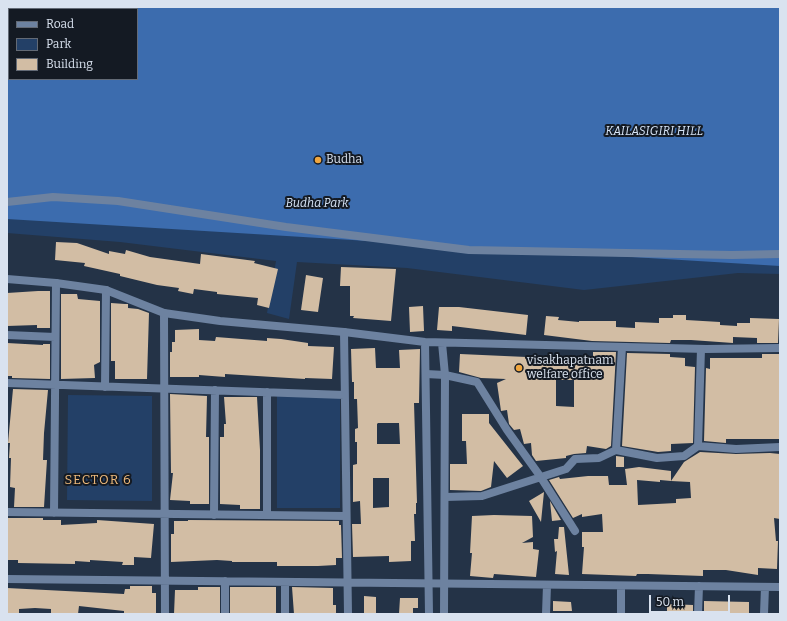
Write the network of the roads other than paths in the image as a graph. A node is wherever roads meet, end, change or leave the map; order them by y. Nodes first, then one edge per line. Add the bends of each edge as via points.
1 (7, 202) edge
2 (780, 254) edge
3 (7, 279) edge
4 (56, 283) junction
5 (106, 290) junction
6 (164, 313) junction
7 (344, 332) junction
8 (7, 335) edge
9 (55, 337) junction
10 (425, 342) junction
11 (442, 343) junction
12 (622, 347) junction
13 (780, 348) edge
14 (701, 349) junction
15 (426, 374) junction
16 (445, 376) junction
17 (7, 384) edge
18 (55, 385) junction
19 (105, 387) junction
20 (163, 389) junction
21 (215, 390) junction
22 (267, 392) junction
23 (344, 395) junction
24 (698, 446) junction
25 (780, 448) edge
26 (616, 450) junction
27 (540, 476) junction
28 (445, 497) junction
29 (7, 512) edge
30 (54, 513) junction
31 (164, 514) junction
32 (214, 515) junction
33 (267, 515) junction
34 (346, 516) junction
35 (575, 531) dead end
36 (7, 579) edge
37 (164, 581) junction
38 (226, 581) junction
39 (285, 582) junction
40 (347, 583) junction
41 (429, 583) junction
42 (444, 584) junction
43 (547, 585) junction
44 (621, 586) junction
45 (698, 586) junction
46 (765, 587) junction
47 (780, 587) edge
48 (165, 614) edge
49 (225, 614) edge
50 (284, 614) edge
51 (348, 614) edge
52 (429, 614) edge
53 (444, 614) edge
54 (546, 614) edge
55 (621, 614) edge
56 (698, 614) edge
57 (764, 614) edge

1 - 2 street via 53,197 118,200 286,226 469,250
3 - 4 street
4 - 5 street
4 - 9 street
5 - 6 street
5 - 19 street
6 - 7 street via 220,321
6 - 20 street
7 - 10 street
7 - 23 street
8 - 9 street
9 - 18 street
10 - 11 street
10 - 15 street
11 - 12 street
11 - 16 street
12 - 14 street
12 - 26 street
13 - 14 street
14 - 24 street
15 - 16 street
15 - 41 street
16 - 27 street via 477,382
16 - 28 street
17 - 18 street
18 - 19 street
18 - 30 street
19 - 20 street
20 - 21 street
20 - 31 street
21 - 22 street
21 - 32 street
22 - 23 street
22 - 33 street
23 - 34 street
24 - 25 street via 736,449
24 - 26 street via 684,456 657,458
26 - 27 street via 598,458 575,460 566,469
27 - 28 street via 482,496
27 - 35 street
28 - 42 street
29 - 30 street
30 - 31 street
31 - 32 street
31 - 37 street
32 - 33 street
33 - 34 street
34 - 40 street
36 - 37 street
37 - 38 street
37 - 48 street
38 - 39 street
38 - 49 street
39 - 40 street
39 - 50 street
40 - 41 street
40 - 51 street
41 - 42 street
41 - 52 street
42 - 43 street
42 - 53 street
43 - 44 street
43 - 54 street
44 - 45 street
44 - 55 street
45 - 46 street
45 - 56 street
46 - 47 street
46 - 57 street

